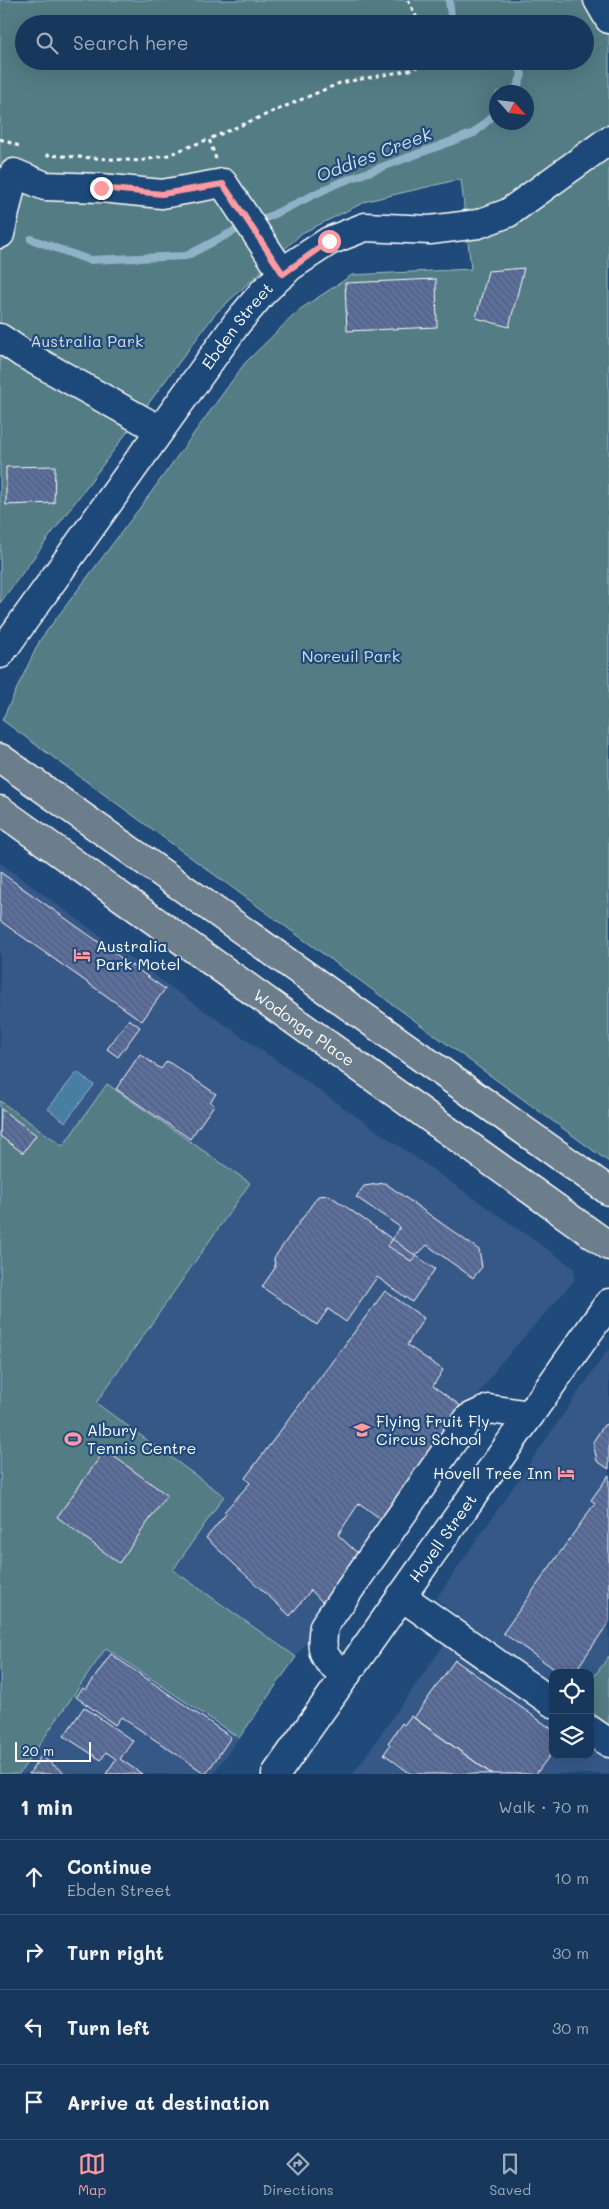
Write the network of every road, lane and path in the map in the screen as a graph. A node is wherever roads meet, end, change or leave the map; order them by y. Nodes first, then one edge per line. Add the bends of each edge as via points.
1 (408, 0) edge
2 (598, 0) edge
3 (416, 15) edge
4 (609, 19) edge
5 (410, 70) edge
6 (0, 139) edge
7 (209, 139) junction
8 (609, 140) edge
9 (25, 148) dead end
10 (41, 154) dead end
11 (223, 184) junction
12 (0, 234) edge
13 (283, 274) junction
14 (0, 338) edge
15 (160, 430) junction
16 (0, 654) edge
17 (0, 758) edge
18 (0, 810) edge
19 (609, 1191) edge
20 (609, 1246) edge
21 (609, 1302) edge
22 (530, 1415) junction
23 (402, 1596) junction
24 (346, 1675) junction
25 (549, 1700) edge
26 (594, 1733) edge
27 (609, 1743) edge
28 (276, 1774) edge

1 - 3 path
2 - 4 street
5 - 7 path via 340,83
6 - 9 path
7 - 10 path via 140,161
7 - 11 path
8 - 13 street, Ebden Street via 508,213 478,224 430,230 365,227 329,241
11 - 12 street via 162,194 45,186 14,173
11 - 13 street
13 - 15 street, Ebden Street via 237,323
14 - 15 street
15 - 16 street, Ebden Street
17 - 19 main road
18 - 20 main road, Wodonga Place
21 - 22 street, Hovell Street
22 - 23 street, Hovell Street
22 - 24 street via 489,1409 473,1415 452,1442 324,1626 322,1653 330,1664
23 - 24 street, Hovell Street
23 - 25 street
24 - 28 street, Hovell Street
26 - 27 street

